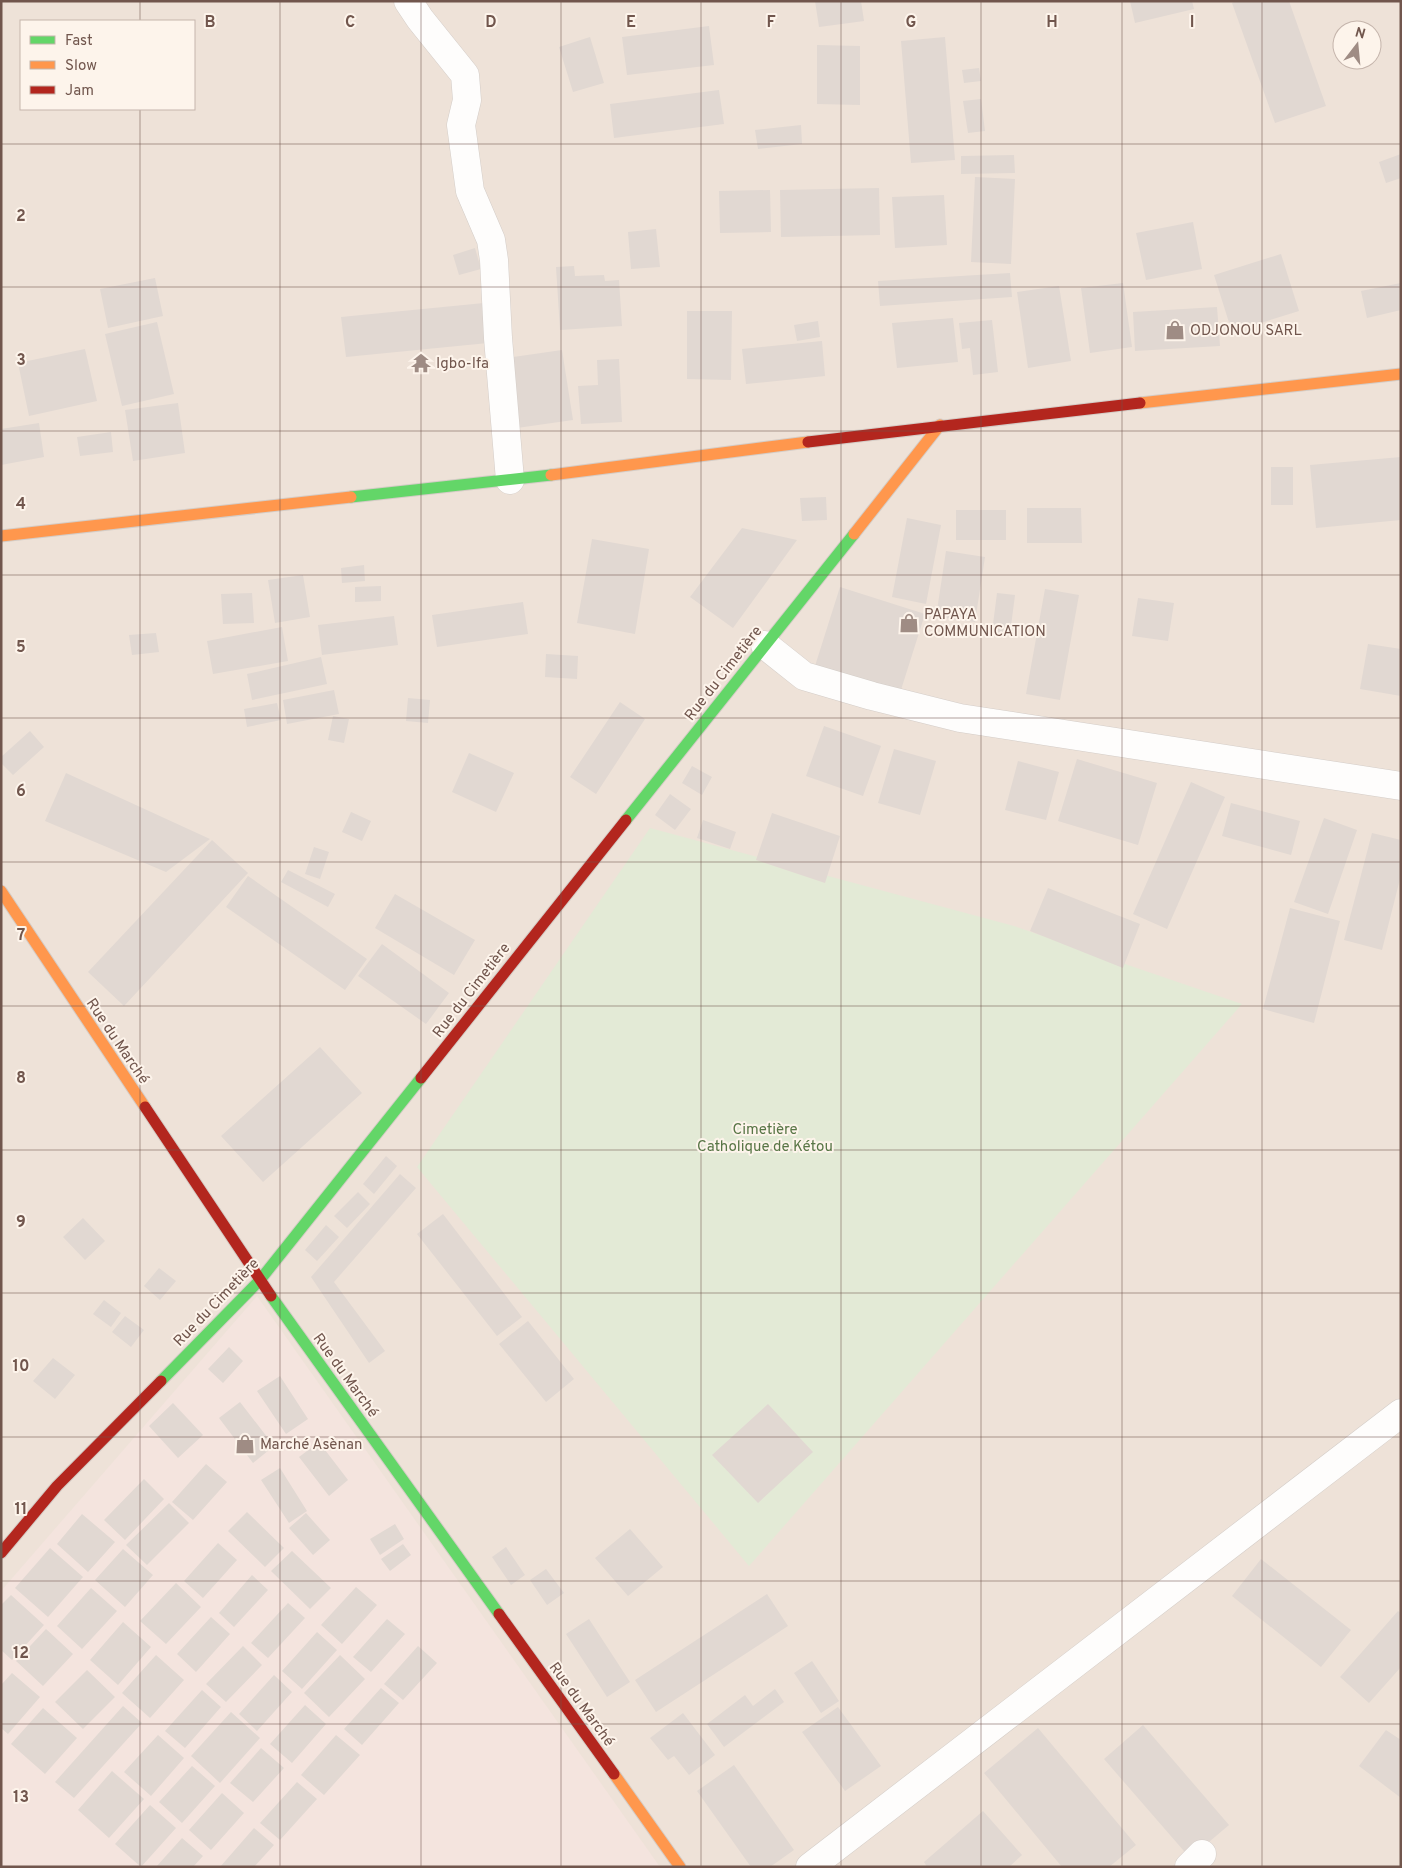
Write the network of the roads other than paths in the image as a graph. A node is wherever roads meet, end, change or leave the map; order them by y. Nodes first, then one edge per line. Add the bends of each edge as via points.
1 (408, 1) edge
2 (1401, 374) edge
3 (940, 424) junction
4 (510, 480) junction
5 (1, 536) edge
6 (765, 645) junction
7 (1401, 786) edge
8 (1, 891) edge
9 (260, 1280) junction
10 (1401, 1413) edge
11 (1, 1553) edge
12 (680, 1867) edge
13 (810, 1867) edge

1 - 4 street via 464,75 467,100 461,125 470,191 491,240 494,260
2 - 3 street
3 - 4 street
3 - 6 street, Rue du Cimetière
4 - 5 street
6 - 7 street via 804,676 960,718
6 - 9 street, Rue du Cimetière
8 - 9 street, Rue du Marché
9 - 11 street, Rue du Cimetière via 57,1486
9 - 12 street, Rue du Marché
10 - 13 street

